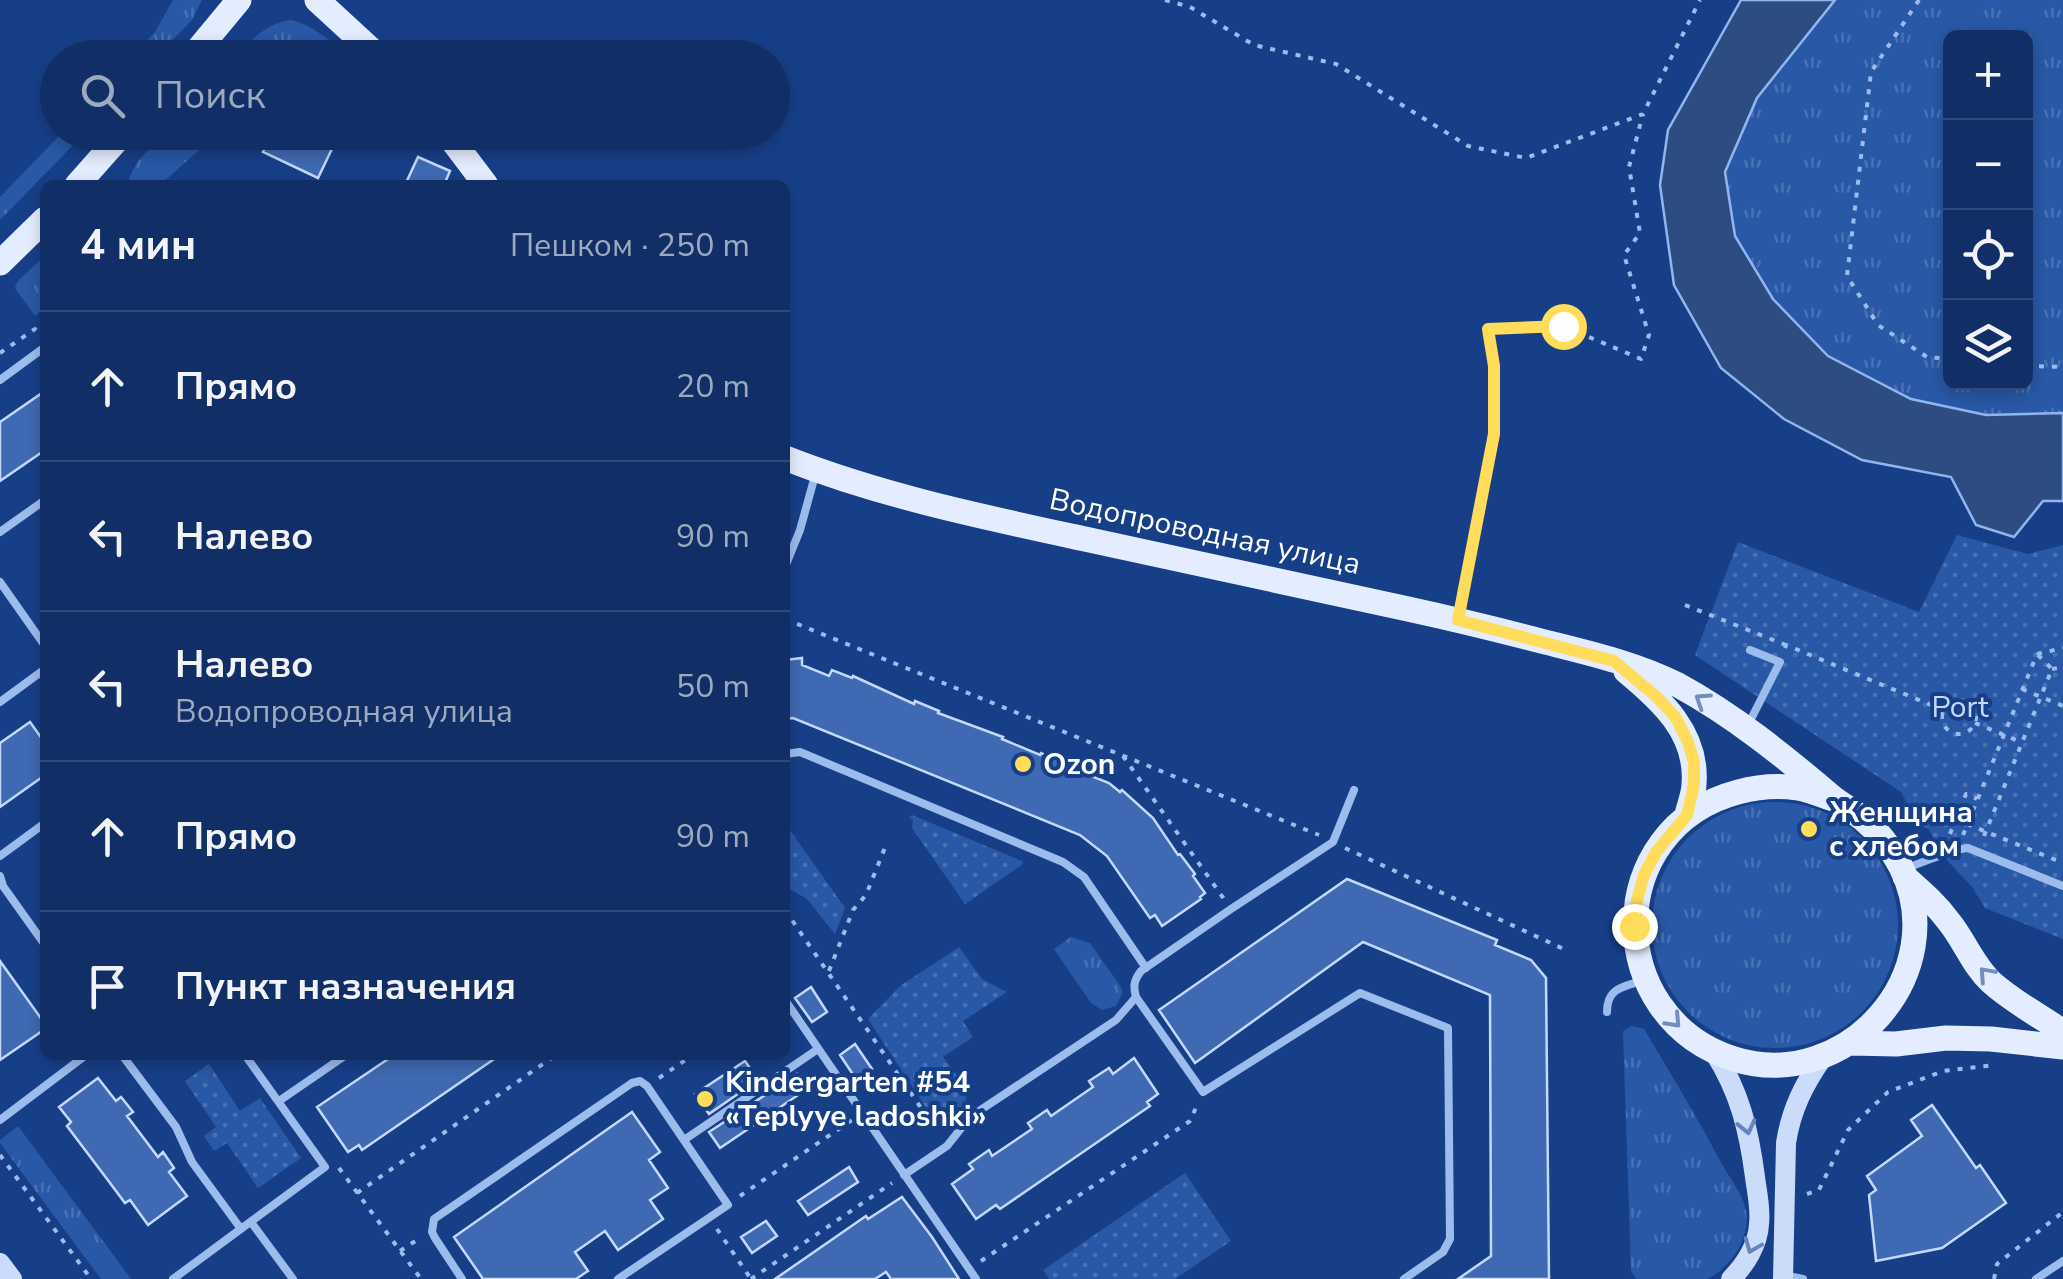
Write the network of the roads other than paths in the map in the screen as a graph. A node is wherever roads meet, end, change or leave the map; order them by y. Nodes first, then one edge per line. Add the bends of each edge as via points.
1 (239, 0) edge
2 (317, 0) edge
3 (206, 40) edge
4 (360, 40) edge
5 (108, 150) edge
6 (460, 150) edge
7 (81, 180) edge
8 (482, 180) edge
9 (40, 224) edge
10 (0, 263) edge
11 (40, 351) edge
12 (0, 380) edge
13 (790, 460) edge
14 (816, 470) junction
15 (40, 504) edge
16 (0, 532) edge
17 (790, 555) edge
18 (0, 582) edge
19 (40, 639) edge
20 (1750, 650) dead end
21 (1614, 661) junction
22 (40, 672) edge
23 (0, 702) edge
24 (1746, 729) junction
25 (790, 753) edge
26 (1354, 790) dead end
27 (1836, 800) junction
28 (1687, 815) junction
29 (40, 827) edge
30 (0, 856) edge
31 (1904, 873) junction
32 (0, 876) edge
33 (2063, 886) edge
34 (40, 938) edge
35 (1146, 968) junction
36 (1646, 980) junction
37 (1136, 997) junction
38 (790, 1007) edge
39 (1607, 1012) dead end
40 (2063, 1032) edge
41 (1851, 1043) junction
42 (2063, 1047) edge
43 (818, 1049) junction
44 (1714, 1052) junction
45 (1823, 1057) junction
46 (79, 1060) edge
47 (126, 1060) edge
48 (249, 1060) edge
49 (339, 1060) edge
50 (279, 1102) junction
51 (0, 1120) edge
52 (684, 1140) junction
53 (904, 1175) junction
54 (250, 1222) junction
55 (240, 1229) junction
56 (2063, 1261) edge
57 (0, 1263) edge
58 (1790, 1278) edge
59 (12, 1279) edge
60 (173, 1279) edge
61 (293, 1279) edge
62 (462, 1279) edge
63 (618, 1279) edge
64 (976, 1279) edge
65 (1404, 1279) edge
66 (1731, 1279) edge
67 (2036, 1279) edge

1 - 3 main road
2 - 4 main road
5 - 7 main road
6 - 8 main road
9 - 10 main road
11 - 12 lane
13 - 14 main road, Водопроводная улица
14 - 17 lane
14 - 21 main road, Водопроводная улица via 891,495 1458,620
15 - 16 lane
18 - 19 lane
20 - 24 lane via 1780,662
24 -> 21 main road, Водопроводная улица via 1684,688
21 - 28 main road via 1658,698 1688,742 1694,785
22 - 23 lane
24 - 27 main road, Водопроводная улица
25 - 35 lane via 1063,862 1084,878
26 - 35 lane via 1332,842
27 - 28 main road via 1798,788 1758,787
27 - 31 main road via 1866,821
28 - 36 main road via 1656,852 1637,900 1634,926
29 - 30 lane
31 - 33 lane via 1957,848
40 -> 31 main road via 1990,980
31 - 41 main road via 1914,939 1907,970 1875,1023
32 - 34 lane
35 - 37 lane via 1135,980
36 - 39 lane via 1610,994
36 -> 44 main road via 1673,1022
37 - 53 lane via 1116,1020 970,1116 947,1146
37 - 65 lane via 1203,1092 1360,993 1448,1028 1450,1239 1444,1252
38 - 43 lane
41 - 42 main road via 1946,1038
41 - 45 main road
43 - 52 lane
43 - 53 lane
44 - 45 main road via 1768,1066
44 -> 66 main road via 1746,1120 1759,1208 1757,1238
45 - 58 main road via 1789,1122 1784,1206
46 - 51 lane
47 - 55 lane
48 - 50 lane
49 - 50 lane
50 - 54 lane via 325,1166
52 - 62 lane via 647,1086 632,1083 434,1219 434,1238
52 - 63 lane via 728,1205
53 - 64 lane
54 - 55 lane
54 - 61 lane
55 - 60 lane
56 - 67 lane
57 - 59 main road

